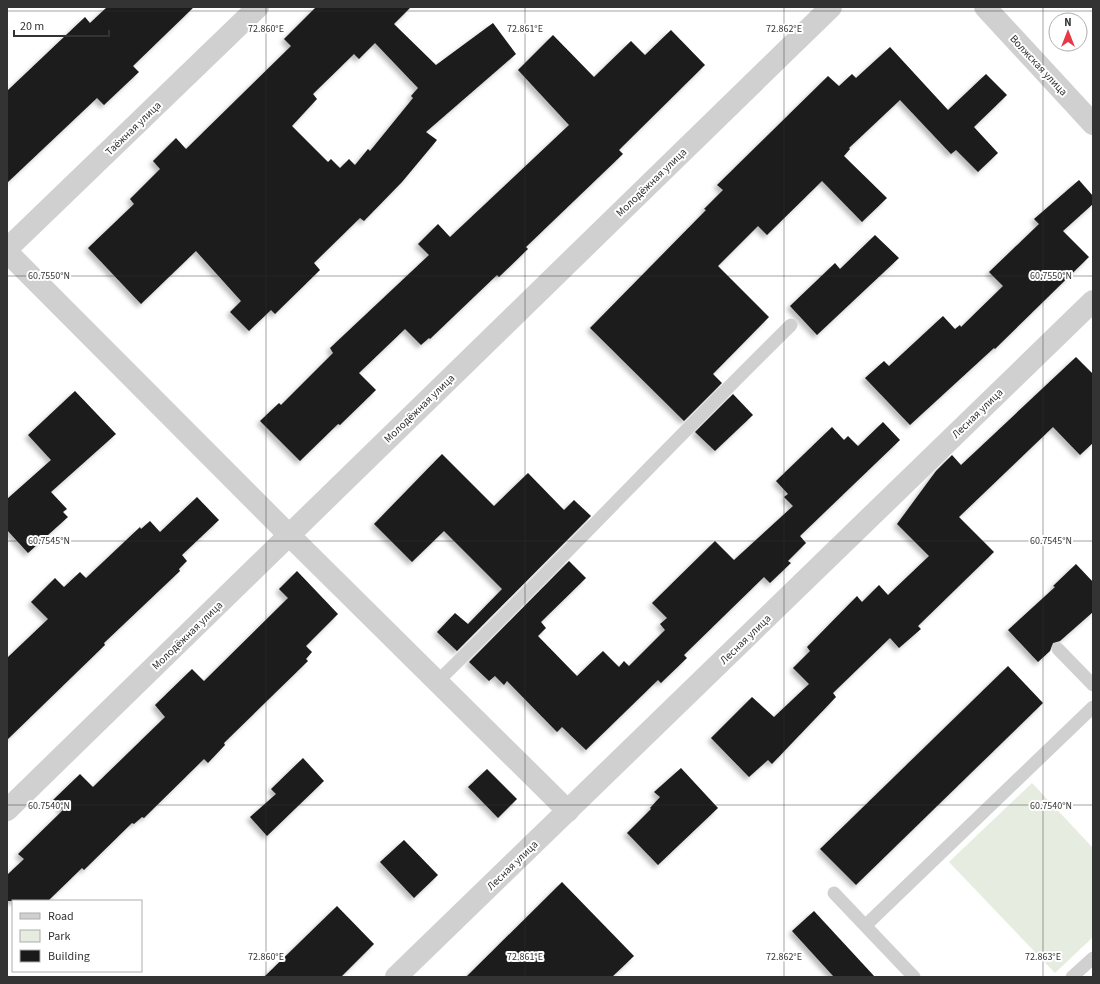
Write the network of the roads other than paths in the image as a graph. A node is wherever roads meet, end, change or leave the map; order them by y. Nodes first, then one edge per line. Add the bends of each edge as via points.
1 (258, 7) edge
2 (830, 7) edge
3 (985, 7) edge
4 (1093, 124) edge
5 (7, 251) edge
6 (1093, 301) edge
7 (791, 325) dead end
8 (289, 535) junction
9 (1058, 649) dead end
10 (437, 682) junction
11 (1093, 685) edge
12 (1093, 707) edge
13 (7, 810) edge
14 (568, 811) junction
15 (834, 893) dead end
16 (866, 925) junction
17 (1093, 958) edge
18 (396, 977) edge
19 (914, 977) edge
20 (1072, 977) edge

1 - 5 street, Таёжная улица
2 - 8 street, Молодёжная улица
3 - 4 street, Волжская улица
5 - 8 street
6 - 14 street, Лесная улица
7 - 10 lane
8 - 10 street
8 - 13 street, Молодёжная улица
9 - 11 lane
10 - 14 street
12 - 16 lane
14 - 18 street, Лесная улица
15 - 16 lane
16 - 19 lane
17 - 20 lane

